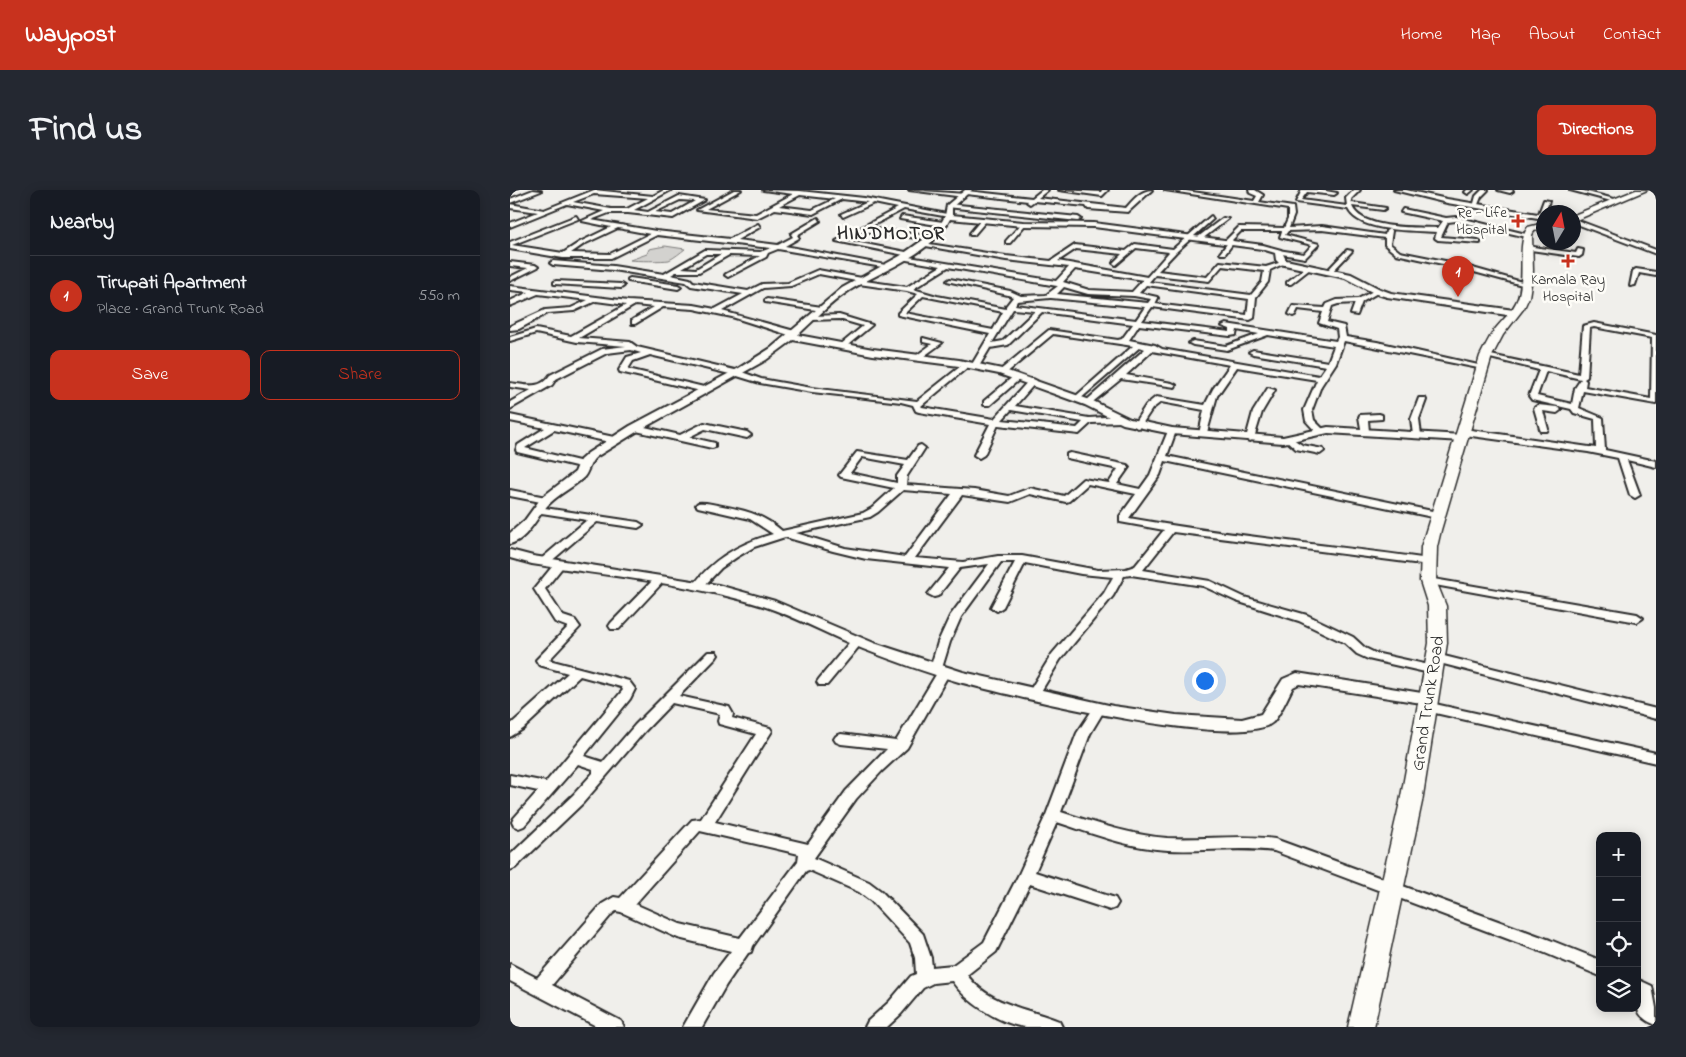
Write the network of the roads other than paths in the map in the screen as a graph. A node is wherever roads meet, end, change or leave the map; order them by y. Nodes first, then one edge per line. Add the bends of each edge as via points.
1 (536, 190) edge
2 (668, 190) edge
3 (738, 190) edge
4 (766, 190) edge
5 (775, 190) edge
6 (810, 190) edge
7 (847, 190) edge
8 (912, 190) edge
9 (1045, 190) edge
10 (1062, 190) edge
11 (1149, 190) edge
12 (1169, 190) edge
13 (1252, 190) edge
14 (1357, 190) edge
15 (1397, 190) edge
16 (1484, 190) edge
17 (1501, 190) edge
18 (1573, 190) edge
19 (1643, 190) edge
20 (596, 191) edge
21 (933, 191) edge
22 (1410, 191) edge
23 (1510, 191) dead end
24 (1103, 192) edge
25 (802, 193) junction
26 (1303, 193) junction
27 (1334, 193) dead end
28 (860, 194) dead end
29 (700, 197) junction
30 (838, 197) junction
31 (654, 198) junction
32 (852, 199) junction
33 (1032, 200) junction
34 (1615, 200) junction
35 (510, 201) edge
36 (716, 201) junction
37 (1546, 201) dead end
38 (567, 202) junction
39 (873, 202) junction
40 (1256, 202) junction
41 (1349, 204) junction
42 (955, 205) edge
43 (1545, 205) edge
44 (510, 206) edge
45 (1089, 206) junction
46 (1475, 206) junction
47 (773, 207) junction
48 (903, 207) junction
49 (1025, 207) junction
50 (1384, 208) dead end
51 (612, 210) junction
52 (628, 211) junction
53 (1403, 211) dead end
54 (543, 212) junction
55 (814, 212) junction
56 (649, 213) junction
57 (1018, 213) junction
58 (601, 214) junction
59 (843, 215) dead end
60 (1581, 217) edge
61 (576, 218) junction
62 (1211, 218) dead end
63 (587, 219) junction
64 (644, 219) dead end
65 (1536, 219) edge
66 (510, 220) edge
67 (1225, 220) dead end
68 (1393, 220) dead end
69 (1446, 220) junction
70 (519, 221) junction
71 (901, 221) dead end
72 (983, 221) junction
73 (1076, 222) junction
74 (1581, 222) edge
75 (1006, 223) junction
76 (1023, 224) junction
77 (510, 225) edge
78 (1536, 225) edge
79 (618, 226) junction
80 (758, 226) dead end
81 (892, 228) dead end
82 (862, 229) junction
83 (1286, 229) junction
84 (1388, 230) junction
85 (883, 232) junction
86 (656, 233) junction
87 (1439, 233) junction
88 (972, 234) dead end
89 (1189, 237) junction
90 (932, 238) junction
91 (1200, 238) junction
92 (1527, 241) junction
93 (732, 242) junction
94 (1008, 242) dead end
95 (1229, 242) junction
96 (1478, 242) dead end
97 (1536, 243) edge
98 (923, 245) junction
99 (510, 246) edge
100 (778, 247) junction
101 (1349, 250) dead end
102 (1560, 250) edge
103 (1580, 250) dead end
104 (708, 251) junction
105 (1174, 251) junction
106 (729, 252) junction
107 (1278, 252) junction
108 (1656, 252) edge
109 (764, 253) junction
110 (1127, 253) junction
111 (1223, 253) dead end
112 (564, 255) junction
113 (906, 256) junction
114 (1053, 262) junction
115 (1283, 262) junction
116 (1116, 263) dead end
117 (510, 264) edge
118 (578, 265) junction
119 (888, 266) junction
120 (946, 266) junction
121 (1073, 267) junction
122 (1307, 268) junction
123 (1267, 269) junction
124 (676, 270) junction
125 (571, 271) dead end
126 (642, 272) junction
127 (1155, 273) junction
128 (1328, 273) junction
129 (728, 275) dead end
130 (564, 276) dead end
131 (665, 276) junction
132 (1653, 276) edge
133 (510, 280) edge
134 (630, 280) junction
135 (690, 280) junction
136 (860, 281) junction
137 (950, 281) dead end
138 (1147, 281) junction
139 (556, 283) junction
140 (1289, 283) dead end
141 (1060, 284) junction
142 (1526, 284) junction
143 (1632, 285) dead end
144 (621, 286) junction
145 (678, 287) junction
146 (510, 288) edge
147 (908, 289) junction
148 (541, 291) junction
149 (1377, 291) junction
150 (749, 292) junction
151 (923, 293) junction
152 (1121, 294) junction
153 (1134, 294) junction
154 (1051, 296) junction
155 (1253, 297) junction
156 (599, 298) junction
157 (1019, 298) junction
158 (767, 300) dead end
159 (1359, 301) junction
160 (634, 303) junction
161 (1116, 303) junction
162 (510, 304) edge
163 (648, 304) junction
164 (663, 304) junction
165 (1150, 305) junction
166 (822, 308) junction
167 (1008, 309) junction
168 (1326, 310) junction
169 (1039, 311) junction
170 (715, 312) junction
171 (1514, 313) junction
172 (1293, 314) dead end
173 (1355, 314) dead end
174 (812, 318) junction
175 (1106, 319) junction
176 (636, 322) dead end
177 (1136, 323) junction
178 (1200, 324) dead end
179 (510, 328) edge
180 (1234, 328) junction
181 (996, 332) junction
182 (1270, 332) junction
183 (794, 335) junction
184 (572, 338) junction
185 (510, 339) edge
186 (926, 340) dead end
187 (1124, 341) junction
188 (1341, 341) junction
189 (1193, 343) dead end
190 (1139, 344) junction
191 (988, 346) junction
192 (843, 347) junction
193 (1152, 347) junction
194 (632, 348) junction
195 (1253, 352) dead end
196 (650, 353) junction
197 (920, 357) junction
198 (1485, 361) junction
199 (1235, 364) junction
200 (971, 365) junction
201 (1331, 365) junction
202 (1543, 369) junction
203 (1002, 372) junction
204 (736, 373) junction
205 (1120, 376) junction
206 (1018, 377) junction
207 (1583, 377) junction
208 (1322, 380) junction
209 (1033, 381) junction
210 (510, 385) edge
211 (1172, 385) dead end
212 (1579, 388) junction
213 (538, 389) junction
214 (705, 390) junction
215 (1271, 390) dead end
216 (1079, 398) junction
217 (1422, 400) dead end
218 (988, 402) dead end
219 (1090, 403) junction
220 (918, 405) junction
221 (510, 406) edge
222 (1009, 407) junction
223 (1207, 408) junction
224 (1575, 409) junction
225 (1379, 417) dead end
226 (510, 418) edge
227 (1121, 419) junction
228 (1089, 420) junction
229 (994, 423) junction
230 (1137, 425) junction
231 (553, 427) junction
232 (636, 428) junction
233 (1544, 429) dead end
234 (1172, 431) junction
235 (1320, 431) junction
236 (1365, 432) junction
237 (1203, 434) junction
238 (747, 435) dead end
239 (1417, 435) junction
240 (1463, 435) junction
241 (681, 438) junction
242 (1250, 438) junction
243 (614, 440) junction
244 (1290, 440) junction
245 (712, 445) dead end
246 (921, 448) dead end
247 (519, 449) junction
248 (1320, 451) dead end
249 (1601, 451) junction
250 (510, 454) edge
251 (979, 455) dead end
252 (1621, 455) junction
253 (1070, 456) dead end
254 (1162, 458) junction
255 (910, 462) junction
256 (584, 464) junction
257 (1656, 464) edge
258 (1112, 485) junction
259 (900, 487) junction
260 (1142, 492) junction
261 (510, 493) edge
262 (958, 493) junction
263 (1635, 495) dead end
264 (546, 500) junction
265 (701, 505) dead end
266 (538, 510) junction
267 (1437, 515) junction
268 (594, 519) junction
269 (638, 525) dead end
270 (1170, 529) junction
271 (782, 534) junction
272 (510, 540) edge
273 (510, 554) edge
274 (998, 559) junction
275 (1022, 559) junction
276 (908, 560) junction
277 (544, 561) junction
278 (1429, 562) junction
279 (560, 564) junction
280 (956, 565) junction
281 (1134, 572) junction
282 (1120, 573) junction
283 (659, 580) junction
284 (1428, 581) junction
285 (698, 586) junction
286 (934, 594) dead end
287 (996, 607) dead end
288 (1637, 618) dead end
289 (615, 626) dead end
290 (857, 641) junction
291 (712, 655) dead end
292 (1435, 664) junction
293 (940, 670) junction
294 (577, 672) junction
295 (823, 682) dead end
296 (1033, 695) junction
297 (669, 698) junction
298 (1427, 703) junction
299 (1099, 709) junction
300 (1656, 714) edge
301 (510, 732) edge
302 (841, 738) dead end
303 (902, 744) junction
304 (576, 757) junction
305 (1656, 758) edge
306 (600, 774) junction
307 (510, 780) edge
308 (549, 788) junction
309 (1053, 815) junction
310 (519, 822) dead end
311 (705, 825) junction
312 (806, 861) junction
313 (510, 864) edge
314 (1026, 876) junction
315 (1391, 889) junction
316 (1110, 903) dead end
317 (623, 906) junction
318 (745, 946) junction
319 (1598, 967) edge
320 (510, 972) edge
321 (956, 973) junction
322 (924, 977) junction
323 (539, 988) junction
324 (1641, 989) edge
325 (1656, 1016) edge
326 (615, 1027) edge
327 (692, 1027) edge
328 (874, 1027) edge
329 (1053, 1027) edge
330 (1361, 1027) edge

1 - 35 street
2 - 31 street
3 - 36 street
4 - 5 street
5 - 25 street
6 - 25 street
7 - 30 street
8 - 21 street
9 - 33 street
10 - 24 street
11 - 45 street via 1128,210
12 - 40 street
13 - 40 street via 1260,196
14 - 41 street
15 - 22 street
16 - 46 street
17 - 23 street
18 - 34 street
19 - 34 main road
20 - 31 street
20 - 38 street
21 - 42 street
22 - 46 street
24 - 45 street
25 - 30 street
25 - 47 street
26 - 27 street via 1306,190
26 - 41 street
26 - 41 street via 1298,201
28 - 32 street
29 - 36 street
29 - 56 street via 679,198
29 - 56 street via 674,216
30 - 32 street
30 - 55 street
31 - 52 street
32 - 39 street
33 - 42 street
33 - 45 street
33 - 49 street
34 - 60 main road
36 - 47 street via 700,210 757,216
37 - 43 street
38 - 51 street
38 - 54 street
39 - 48 street
39 - 59 street
40 - 83 street via 1292,209
41 - 50 street
41 - 84 street via 1357,218
42 - 48 street
42 - 49 street
42 - 57 street
42 - 71 street
42 - 72 street
42 - 90 street
44 - 54 street
45 - 73 street
46 - 65 street
47 - 55 street
48 - 82 street
49 - 57 street
51 - 52 street
51 - 58 street
52 - 56 street
53 - 69 street
54 - 61 street
54 - 70 street
55 - 100 street via 807,216 818,220
57 - 73 street
57 - 75 street
58 - 63 street
58 - 64 street
61 - 63 street
61 - 99 street
62 - 89 street
63 - 79 street via 585,221
66 - 70 street
67 - 91 street
68 - 84 street
69 - 87 street
69 - 92 street via 1459,220
70 - 77 street
72 - 75 street
72 - 88 street
73 - 76 street
73 - 89 street
74 - 108 street
75 - 76 street
76 - 94 street
78 - 92 main road
79 - 86 street
79 - 112 street
80 - 93 street
81 - 85 street
82 - 85 street
82 - 113 street via 839,241
83 - 84 street
83 - 95 street via 1256,225 1241,229
83 - 107 street via 1282,236 1316,244 1306,256
84 - 87 street
84 - 142 street via 1386,242 1398,254
85 - 90 street
86 - 93 street
86 - 112 street via 611,256
87 - 96 street via 1440,238
89 - 91 street
89 - 105 street
90 - 98 street
91 - 95 street
92 - 97 street
92 - 142 main road, Grand Trunk Road
93 - 100 street
93 - 104 street
95 - 107 street
95 - 111 street
98 - 113 street
98 - 114 street
99 - 112 street
100 - 109 street
100 - 119 street
101 - 128 street
102 - 103 street via 1579,255
104 - 106 street
104 - 124 street
105 - 110 street via 1136,246
105 - 127 street
106 - 109 street
106 - 124 street via 695,271
107 - 115 street
109 - 129 street via 764,256
110 - 114 street via 1075,247
110 - 116 street
112 - 118 street via 553,263
113 - 119 street
113 - 120 street
114 - 121 street
115 - 122 street
115 - 123 street
117 - 133 street via 535,267
118 - 125 street
118 - 126 street
119 - 136 street
120 - 141 street
120 - 147 street
121 - 138 street
121 - 141 street
122 - 128 street
122 - 140 street
123 - 127 street via 1220,264 1210,279
123 - 155 street via 1265,282
124 - 131 street
126 - 131 street
126 - 134 street
127 - 138 street
128 - 149 street via 1351,277
130 - 139 street
131 - 135 street
132 - 143 street via 1636,271
134 - 144 street
134 - 145 street
135 - 145 street
135 - 150 street via 690,283
136 - 147 street
136 - 150 street via 818,272 789,286 764,285
136 - 166 street
137 - 157 street via 1010,293
138 - 153 street
138 - 155 street
139 - 144 street
139 - 148 street
141 - 152 street via 1085,291
141 - 154 street via 1059,291
142 - 171 main road, Grand Trunk Road via 1522,301
144 - 156 street
145 - 163 street
146 - 148 street
147 - 151 street
148 - 156 street
148 - 162 street
149 - 159 street
149 - 171 street
150 - 170 street
151 - 167 street via 936,298
151 - 181 street via 900,314
152 - 153 street
152 - 161 street
153 - 165 street via 1154,297
154 - 157 street
154 - 161 street
155 - 165 street via 1250,318
156 - 160 street
156 - 179 street via 572,310 546,311
157 - 167 street
158 - 166 street
159 - 168 street via 1334,303
159 - 173 street
160 - 163 street
160 - 184 street
161 - 165 street
161 - 175 street
163 - 164 street
164 - 170 street
164 - 176 street
165 - 177 street
166 - 174 street
167 - 169 street
167 - 181 street
168 - 172 street via 1296,307
168 - 188 street via 1323,324 1341,328
169 - 175 street
169 - 191 street via 1008,341
170 - 183 street
171 - 198 main road, Grand Trunk Road via 1498,334
174 - 183 street
174 - 192 street via 839,317 868,325
175 - 177 street
177 - 180 street via 1230,334
177 - 187 street
178 - 180 street
180 - 182 street
181 - 191 street
182 - 188 street
182 - 189 street via 1227,348
183 - 192 street
183 - 204 street via 764,358
184 - 185 street via 535,331
184 - 194 street via 620,342 630,344
186 - 197 street via 938,343
187 - 190 street
187 - 203 street via 1052,332
188 - 198 street
188 - 201 street
190 - 193 street
190 - 216 street
191 - 200 street
192 - 197 street
193 - 199 street
193 - 205 street
194 - 196 street
194 - 213 street via 605,351
195 - 201 street
196 - 204 street
196 - 214 street via 630,359 622,370
197 - 200 street
198 - 202 street
198 - 240 main road, Grand Trunk Road
199 - 208 street
199 - 223 street via 1218,384
200 - 203 street
200 - 220 street
201 - 208 street
202 - 207 street
202 - 224 street via 1533,396
203 - 206 street
204 - 214 street
204 - 220 street via 760,381
205 - 211 street
205 - 219 street
206 - 209 street
206 - 218 street
207 - 212 street
207 - 212 street via 1588,326 1656,337 1656,402
208 - 235 street via 1316,386 1308,410 1310,421
209 - 216 street
209 - 222 street
210 - 213 street
212 - 224 street
213 - 221 street
214 - 232 street
215 - 242 street via 1254,416
216 - 219 street
217 - 239 street via 1415,418
219 - 227 street
220 - 229 street via 919,409
222 - 228 street
222 - 229 street
223 - 230 street via 1158,399 1149,406
223 - 237 street
224 - 233 street via 1571,412 1538,408
224 - 249 street via 1599,418
225 - 236 street via 1363,417
226 - 231 street
227 - 228 street
227 - 230 street
228 - 229 street via 1076,431
229 - 251 street
230 - 234 street
231 - 243 street
231 - 247 street
232 - 241 street
232 - 243 street
234 - 237 street
234 - 254 street
235 - 236 street
235 - 244 street
236 - 239 street
237 - 242 street
238 - 241 street via 704,426
239 - 240 street
240 - 249 street
240 - 267 main road, Grand Trunk Road
241 - 245 street
242 - 244 street
243 - 256 street
244 - 248 street via 1298,446
246 - 255 street
247 - 250 street
247 - 256 street
249 - 252 street
252 - 257 street
252 - 263 street
253 - 258 street via 1124,467
254 - 260 street via 1155,475
254 - 267 street
255 - 259 street
255 - 259 street via 860,454 844,473
256 - 264 street via 580,474
258 - 260 street
258 - 262 street via 1085,481 1064,499 1030,492 1010,499
259 - 262 street
259 - 271 street via 866,515
260 - 270 street via 1124,519
261 - 264 street
262 - 276 street
264 - 266 street
265 - 271 street via 752,515
266 - 268 street
266 - 272 street
267 - 278 main road, Grand Trunk Road
268 - 269 street
268 - 277 street
270 - 278 street
270 - 281 street
271 - 276 street via 853,553
271 - 285 street via 751,545 718,566
273 - 277 street
274 - 275 street
274 - 280 street
274 - 293 street via 953,621
275 - 282 street via 1078,570
275 - 287 street
276 - 280 street
277 - 279 street
278 - 284 main road, Grand Trunk Road
279 - 283 street
279 - 294 street via 539,589 559,619 574,627 542,660
280 - 286 street
281 - 282 street
281 - 292 street via 1206,583 1240,599 1303,618 1349,640 1372,656
282 - 296 street via 1108,594 1056,657
283 - 285 street
283 - 289 street
284 - 288 street
284 - 292 main road, Grand Trunk Road via 1437,606
285 - 290 street via 770,604
290 - 293 street
290 - 295 street
291 - 297 street
292 - 298 main road, Grand Trunk Road
292 - 300 street
293 - 296 street
293 - 303 street
294 - 301 street
294 - 304 street via 626,684 629,689
296 - 299 street
297 - 306 street
297 - 311 street via 725,710 728,714 724,721 764,730
298 - 299 street via 1297,678 1288,683 1267,718 1255,723 1176,721
298 - 305 street
298 - 315 main road, Grand Trunk Road via 1411,802
299 - 309 street via 1084,733
302 - 303 street via 896,746
303 - 312 street via 851,795
304 - 306 street via 599,766
304 - 308 street
306 - 313 street
307 - 308 street
308 - 310 street
309 - 314 street
309 - 315 street via 1147,842 1253,841 1275,845
311 - 312 street via 806,850
311 - 317 street via 695,826
312 - 318 street
312 - 322 street via 864,887 876,896 917,939
314 - 316 street
314 - 321 street via 990,947
315 - 319 street
315 - 330 main road, Grand Trunk Road
317 - 318 street via 678,931
317 - 323 street via 614,904 607,909
318 - 327 street
320 - 323 street
321 - 322 street
321 - 329 street via 964,985 990,1005
322 - 328 street
323 - 326 street
324 - 325 street via 1646,992 1646,1011

